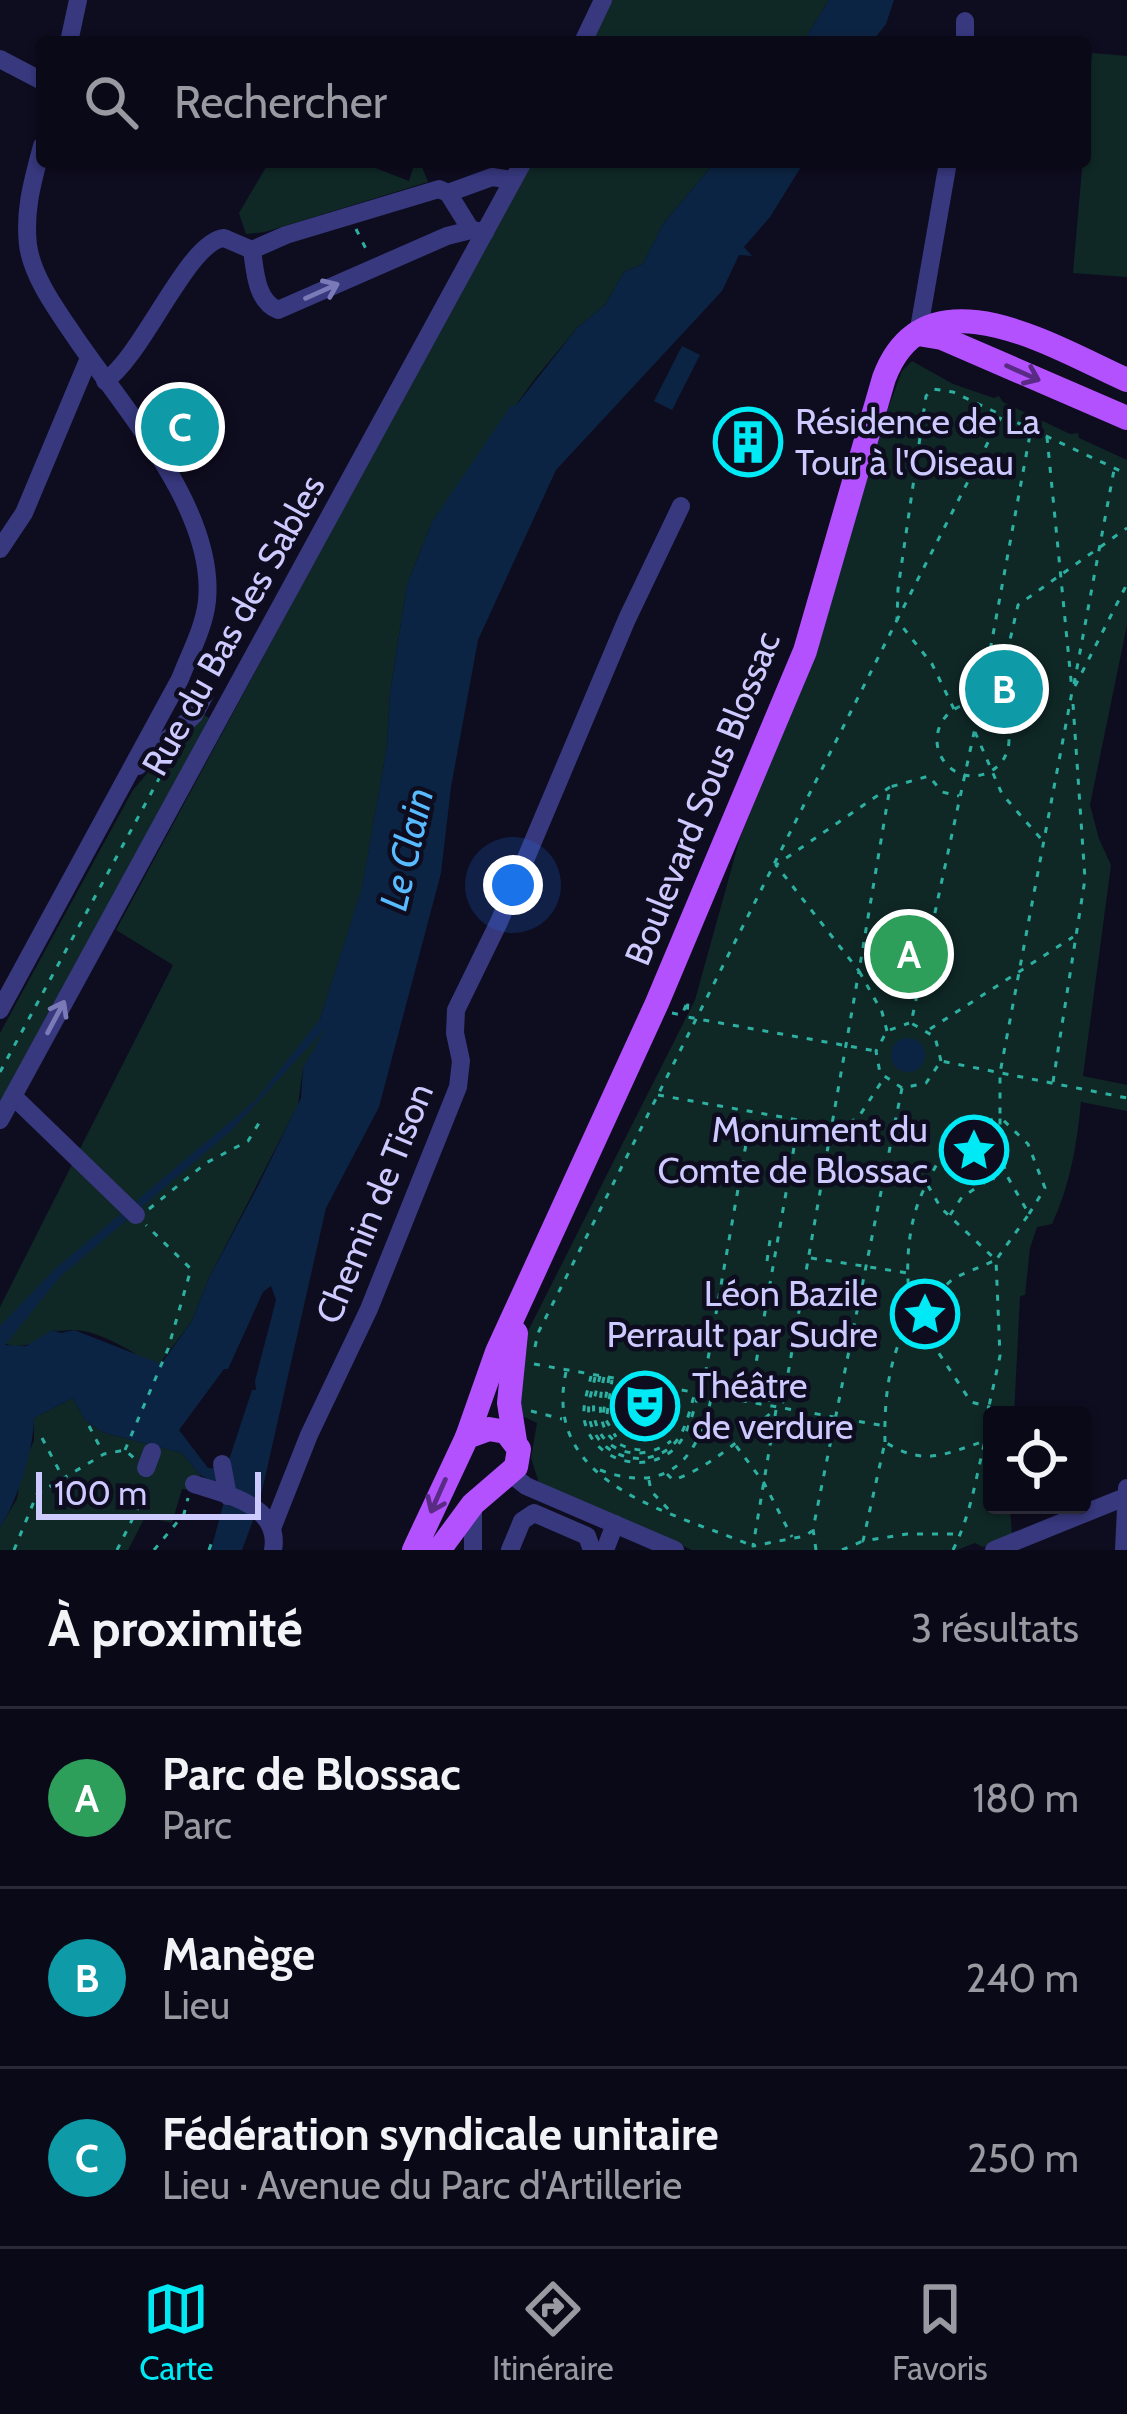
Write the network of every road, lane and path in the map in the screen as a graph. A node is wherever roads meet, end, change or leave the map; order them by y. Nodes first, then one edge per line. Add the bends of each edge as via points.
1 (78, 0) edge
2 (604, 0) edge
3 (965, 21) dead end
4 (70, 36) edge
5 (586, 36) edge
6 (965, 36) edge
7 (0, 59) edge
8 (36, 78) edge
9 (36, 168) edge
10 (947, 168) edge
11 (518, 171) edge
12 (448, 193) junction
13 (356, 231) dead end
14 (478, 231) junction
15 (362, 243) dead end
16 (252, 250) junction
17 (918, 334) junction
18 (89, 358) junction
19 (1127, 380) edge
20 (105, 381) junction
21 (1002, 416) junction
22 (1127, 418) edge
23 (1031, 429) junction
24 (1047, 436) junction
25 (1114, 468) junction
26 (1127, 473) edge
27 (681, 506) dead end
28 (1127, 528) edge
29 (1100, 548) junction
30 (0, 549) edge
31 (1062, 575) junction
32 (1127, 584) edge
33 (898, 620) junction
34 (180, 679) junction
35 (985, 681) junction
36 (1072, 693) junction
37 (205, 694) junction
38 (980, 705) junction
39 (224, 706) junction
40 (954, 709) junction
41 (180, 729) junction
42 (974, 730) junction
43 (992, 772) junction
44 (130, 773) junction
45 (965, 776) junction
46 (890, 787) junction
47 (961, 796) junction
48 (1043, 842) junction
49 (776, 865) junction
50 (1076, 935) junction
51 (1021, 968) junction
52 (859, 971) junction
53 (0, 1010) edge
54 (668, 1013) dead end
55 (695, 1020) junction
56 (911, 1023) junction
57 (928, 1030) junction
58 (887, 1031) junction
59 (846, 1045) junction
60 (876, 1051) junction
61 (941, 1060) junction
62 (0, 1072) edge
63 (1000, 1073) junction
64 (884, 1078) junction
65 (1052, 1083) junction
66 (902, 1088) junction
67 (657, 1094) junction
68 (13, 1096) junction
69 (1127, 1098) edge
70 (1000, 1117) junction
71 (0, 1120) edge
72 (259, 1123) dead end
73 (811, 1123) junction
74 (830, 1126) junction
75 (796, 1136) junction
76 (944, 1151) junction
77 (1000, 1152) junction
78 (990, 1167) junction
79 (977, 1172) junction
80 (983, 1183) junction
81 (927, 1184) junction
82 (132, 1211) dead end
83 (1029, 1214) junction
84 (949, 1216) junction
85 (770, 1240) dead end
86 (772, 1251) junction
87 (809, 1258) junction
88 (996, 1260) junction
89 (767, 1261) dead end
90 (867, 1266) junction
91 (910, 1274) junction
92 (530, 1285) junction
93 (913, 1314) junction
94 (566, 1370) junction
95 (602, 1376) junction
96 (752, 1386) junction
97 (712, 1392) junction
98 (697, 1393) junction
99 (985, 1406) edge
100 (989, 1406) edge
101 (776, 1408) junction
102 (709, 1410) junction
103 (607, 1414) dead end
104 (836, 1417) junction
105 (529, 1419) joint
106 (562, 1419) junction
107 (89, 1426) dead end
108 (885, 1426) junction
109 (616, 1437) dead end
110 (42, 1438) dead end
111 (465, 1440) junction
112 (515, 1441) junction
113 (671, 1441) dead end
114 (885, 1442) junction
115 (983, 1442) edge
116 (735, 1444) junction
117 (642, 1450) dead end
118 (104, 1454) junction
119 (983, 1456) edge
120 (152, 1463) dead end
121 (223, 1467) dead end
122 (592, 1467) junction
123 (666, 1473) junction
124 (496, 1476) junction
125 (63, 1478) junction
126 (649, 1479) junction
127 (764, 1483) junction
128 (192, 1490) joint
129 (1126, 1493) edge
130 (225, 1495) junction
131 (473, 1504) junction
132 (671, 1513) junction
133 (706, 1520) dead end
134 (698, 1522) junction
135 (622, 1525) junction
136 (273, 1526) junction
137 (813, 1529) junction
138 (961, 1534) junction
139 (214, 1536) dead end
140 (793, 1539) junction
141 (863, 1541) junction
142 (753, 1546) junction
143 (14, 1550) edge
144 (117, 1550) edge
145 (154, 1550) edge
146 (209, 1550) edge
147 (273, 1550) edge
148 (415, 1550) edge
149 (440, 1550) edge
150 (473, 1550) edge
151 (510, 1550) edge
152 (592, 1550) edge
153 (605, 1550) edge
154 (676, 1550) edge
155 (816, 1550) edge
156 (842, 1550) edge
157 (953, 1550) edge
158 (994, 1550) edge
159 (1124, 1550) edge

1 - 4 street
2 - 5 street
3 - 6 street
7 - 8 street
9 - 18 street via 26,207 28,250
10 - 17 street
11 - 12 street
11 - 14 street, Rue du Bas des Sables
12 - 14 street
12 - 16 street via 424,193
13 - 15 path
16 -> 14 street via 256,282 278,310 415,249
14 - 39 street, Rue du Bas des Sables
16 - 20 street via 224,238 208,242
17 - 19 main road via 985,321
17 -> 22 main road
17 - 92 main road, Boulevard Sous Blossac via 889,366 805,651
18 - 20 street
18 - 30 street via 24,513
20 - 34 street via 178,491 203,552 207,602
21 - 23 path
21 - 33 path
21 - 33 path via 942,389 926,396
23 - 24 path
23 - 35 path
24 - 25 path
24 - 31 path
25 - 26 path
25 - 29 path
27 - 136 street, Chemin de Tison via 456,1010 458,1087
28 - 29 path
29 - 31 path
29 - 36 path
31 - 35 path via 1018,605 1000,684
31 - 36 path
32 - 36 path
33 - 40 path
33 - 49 path
34 - 37 street
34 - 44 street
35 - 38 path
36 - 48 path
36 - 50 path via 1085,879
37 - 39 street
37 - 41 street
38 - 40 path
38 - 42 path
38 - 43 path via 1006,728 1007,752
68 -> 39 street, Rue du Bas des Sables
40 - 45 path via 940,725 937,746 947,766
41 - 44 street
41 - 62 path
42 - 43 path
42 - 45 path
43 - 45 path
43 - 48 path
44 - 53 street
45 - 47 path
46 - 47 path via 929,776 942,792
46 - 49 path
46 - 52 path
47 - 56 path
48 - 51 path
49 - 52 path
49 - 55 path
50 - 51 path
50 - 65 path
51 - 57 path
51 - 63 path
52 - 58 path
52 - 59 path
54 - 55 path via 682,1015 688,1000 684,1016
55 - 59 path
55 - 67 path
56 - 57 path
56 - 58 path
57 - 61 path
58 - 60 path
59 - 60 path
59 - 74 path
60 - 64 path
61 - 63 path
61 - 66 path via 926,1083
63 - 65 path
63 - 70 path
64 - 66 path
64 - 74 path via 858,1118
65 - 69 path
66 - 90 path
67 - 73 path
67 - 94 path via 538,1333 532,1364
68 - 71 street, Rue du Bas des Sables
68 - 82 street
70 - 76 path
70 - 77 path
70 - 83 path via 1038,1161 1046,1188
72 - 118 path via 248,1141 206,1163 141,1220 191,1269 125,1450
73 - 74 path
73 - 75 path
74 - 87 path
75 - 86 path
75 - 97 path via 749,1127 703,1387
76 - 79 path
76 - 81 path
77 - 78 path
77 - 83 path
78 - 79 path
78 - 80 path via 993,1180
79 - 80 path
80 - 84 path
81 - 84 path
81 - 91 path via 913,1222
83 - 88 path
84 - 88 path
85 - 86 path
86 - 89 path
86 - 96 path
87 - 90 path
87 - 96 path via 783,1402 759,1399 761,1387
88 - 93 path via 954,1278
88 - 100 path via 1000,1356
90 - 91 path
90 - 104 path
91 - 93 path
92 - 111 main road, Boulevard Sous Blossac
92 - 112 main road, Boulevard Sous Blossac via 509,1377
93 - 99 path via 970,1402
93 - 108 path via 893,1354
94 - 95 path
94 - 106 path
95 - 98 path
95 - 98 path via 584,1412 587,1429 628,1462 673,1450
95 - 103 path
95 - 109 path via 603,1414
95 - 113 path via 594,1416 610,1444 641,1455
95 - 117 path via 602,1425 615,1443
96 - 97 path via 750,1397
97 - 98 path
97 - 101 path
97 - 102 path
101 - 104 path
101 - 116 path
101 - 127 path
102 - 116 path
102 - 123 path via 691,1453
104 - 108 path
104 - 137 path
105 - 106 path via 530,1410
105 - 112 street
106 - 122 path
107 - 118 path
108 - 114 path
110 - 125 path
111 - 112 main road via 493,1428
111 - 124 main road, Boulevard Sous Blossac via 468,1465
111 -> 148 main road
112 - 124 main road, Boulevard Sous Blossac via 519,1458
114 - 115 path via 926,1459
114 - 141 path
116 - 123 path via 678,1480
116 - 127 path
118 - 125 path
119 - 138 path
120 - 144 path
121 - 130 street
122 - 126 path
122 - 132 path via 618,1491
123 - 126 path
124 - 131 main road, Boulevard Sous Blossac
124 - 135 street
125 - 143 path via 37,1494
126 - 132 path
127 - 140 path
127 - 142 path
128 - 130 street
128 - 145 path via 184,1514
129 - 158 street
129 - 159 street
130 - 136 street
131 - 149 main road
131 - 150 street
132 - 134 path
133 - 134 path
134 - 142 path
135 - 153 street
135 - 154 street
136 - 147 street, Chemin de Tison
137 - 140 path
137 - 155 path
138 - 141 path
138 - 157 path
139 - 146 path
140 - 142 path
141 - 156 path
151 - 152 street via 533,1513 587,1536

